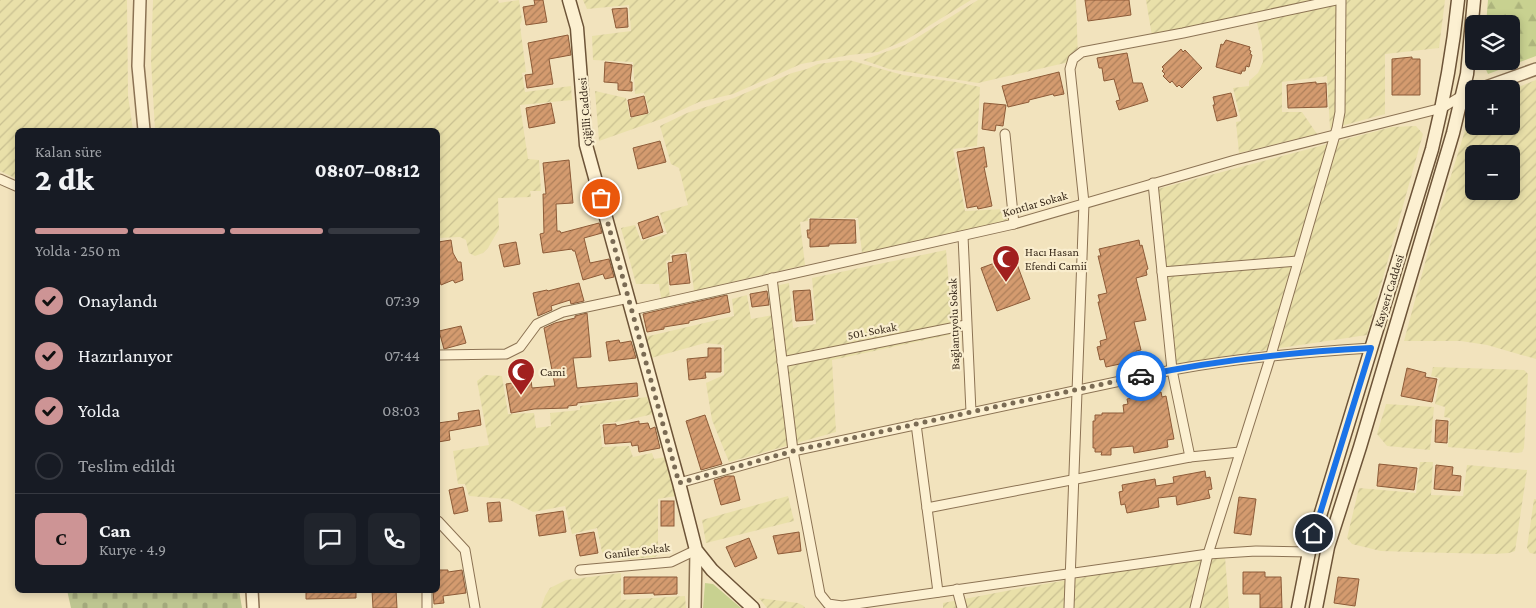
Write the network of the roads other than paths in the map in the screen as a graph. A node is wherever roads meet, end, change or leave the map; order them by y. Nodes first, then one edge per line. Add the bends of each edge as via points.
1 (140, 0) edge
2 (568, 0) edge
3 (1336, 0) edge
4 (1341, 0) edge
5 (1458, 0) edge
6 (1474, 0) edge
7 (1536, 68) edge
8 (1467, 80) edge
9 (1504, 80) edge
10 (1465, 95) edge
11 (1465, 101) edge
12 (1442, 108) junction
13 (144, 128) edge
14 (1005, 134) dead end
15 (1335, 135) junction
16 (0, 179) edge
17 (1153, 183) junction
18 (15, 186) edge
19 (1084, 203) junction
20 (1014, 224) junction
21 (963, 236) junction
22 (1298, 261) junction
23 (1162, 272) junction
24 (772, 278) junction
25 (630, 304) junction
26 (966, 325) junction
27 (1371, 348) junction
28 (440, 354) edge
29 (1271, 355) junction
30 (782, 362) junction
31 (1172, 370) junction
32 (1078, 390) junction
33 (971, 412) junction
34 (916, 424) junction
35 (793, 451) junction
36 (1240, 452) junction
37 (1190, 457) junction
38 (1074, 478) junction
39 (679, 483) junction
40 (927, 508) junction
41 (440, 523) edge
42 (696, 550) junction
43 (1309, 552) junction
44 (1208, 554) junction
45 (580, 570) dead end
46 (1070, 573) junction
47 (957, 589) junction
48 (938, 592) junction
49 (252, 593) edge
50 (427, 593) edge
51 (253, 608) edge
52 (427, 608) edge
53 (475, 608) edge
54 (695, 608) edge
55 (753, 608) edge
56 (962, 608) edge
57 (1069, 608) edge
58 (1196, 608) edge
59 (1298, 608) edge
60 (1316, 608) edge

1 - 13 street via 138,66
2 - 25 main road, Çiğilli Caddesi via 577,28 586,145
3 - 19 street via 1082,52 1076,56 1070,68
4 - 15 street via 1340,112
5 - 12 main road, Kayseri Caddesi
6 - 8 main road, Kayseri Caddesi
7 - 9 street
10 - 12 street, Kontlar Sokak
11 - 60 main road, Kayseri Caddesi via 1328,547
12 - 15 street, Kontlar Sokak
12 - 27 main road, Kayseri Caddesi
14 - 20 street
15 - 17 street, Kontlar Sokak
15 - 22 street
16 - 18 street
17 - 19 street, Kontlar Sokak
17 - 23 street
19 - 20 street, Kontlar Sokak
19 - 32 street
20 - 21 street, Kontlar Sokak
21 - 24 street, Kontlar Sokak
21 - 26 street, Bağlantıyolu Sokak
22 - 23 street
22 - 29 street
23 - 31 street
24 - 25 street, Kontlar Sokak
24 - 30 street
25 - 28 street, Kontlar Sokak via 563,312 537,324 520,347 506,354
25 - 39 main road, Çiğilli Caddesi
26 - 30 street, 501. Sokak
26 - 33 street, Bağlantıyolu Sokak
27 - 29 street
27 - 43 main road, Kayseri Caddesi
29 - 31 street
29 - 36 street
30 - 35 street
31 - 32 street
31 - 37 street
32 - 33 street
32 - 38 street
33 - 34 street
34 - 35 street
34 - 40 street
35 - 39 street
35 - 48 street via 820,594 825,601 832,606 842,606
36 - 37 street
36 - 44 street
37 - 38 street
38 - 40 street
38 - 46 street
39 - 42 main road, Çiğilli Caddesi
40 - 48 street
41 - 53 street via 465,550
42 - 45 street, Ganiler Sokak via 671,562
42 - 54 street
42 - 55 main road, Çiğilli Caddesi via 712,570
43 - 44 street
43 - 59 main road, Kayseri Caddesi
44 - 46 street
44 - 58 street
46 - 47 street
46 - 57 street
47 - 48 street
47 - 56 street
49 - 51 street
50 - 52 street

